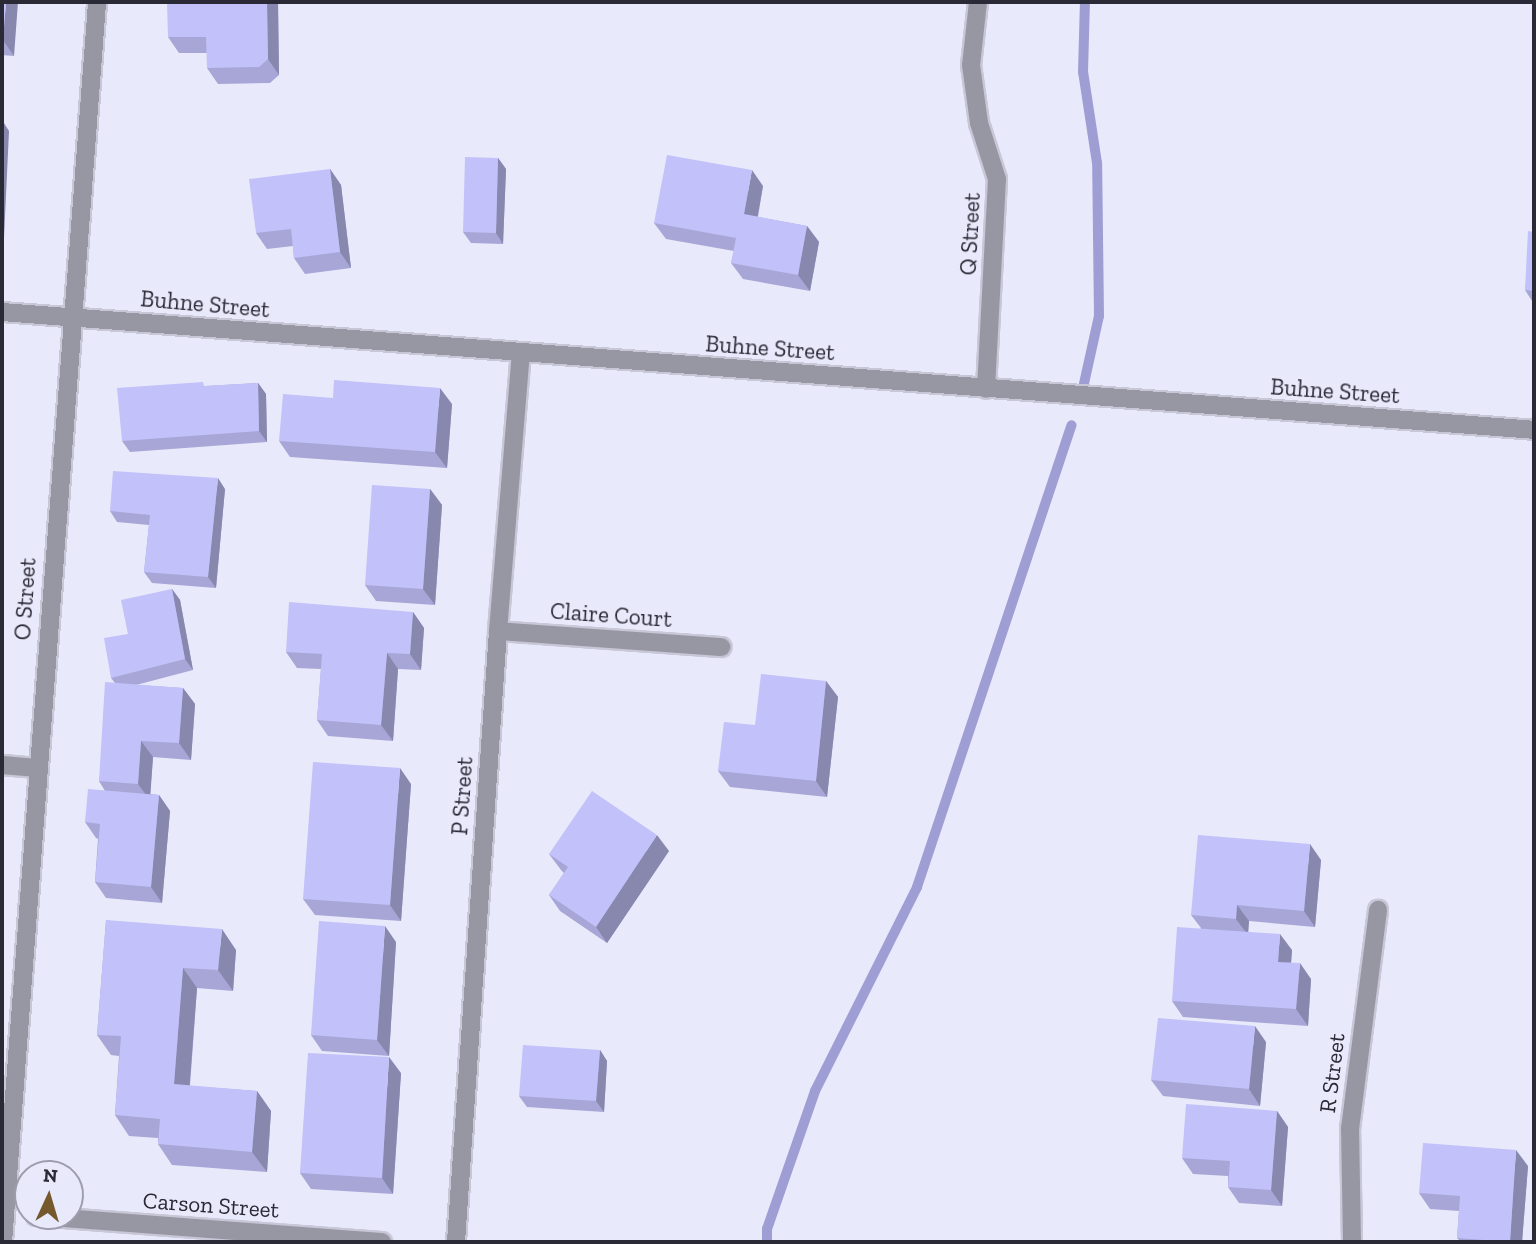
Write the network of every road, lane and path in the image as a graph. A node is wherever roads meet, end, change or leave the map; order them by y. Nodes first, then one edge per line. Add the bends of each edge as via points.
1 (97, 2) edge
2 (978, 2) edge
3 (2, 312) edge
4 (72, 318) junction
5 (521, 354) junction
6 (986, 389) junction
7 (1534, 430) edge
8 (498, 631) junction
9 (721, 646) dead end
10 (2, 765) edge
11 (37, 768) junction
12 (1378, 911) dead end
13 (4, 1214) edge
14 (84, 1220) edge
15 (3, 1242) edge
16 (382, 1242) edge
17 (456, 1242) edge
18 (1352, 1242) edge

1 - 4 street, O Street
2 - 6 street, Q Street via 971,65 979,123 997,179
3 - 4 street, Buhne Street
4 - 5 street, Buhne Street
4 - 11 street, O Street
5 - 6 street, Buhne Street
5 - 8 street, P Street
6 - 7 street, Buhne Street
8 - 9 street, Claire Court
8 - 17 street, P Street
10 - 11 street
11 - 13 street, O Street
12 - 18 street, R Street via 1350,1129
13 - 15 street, O Street
14 - 16 street, Carson Street

